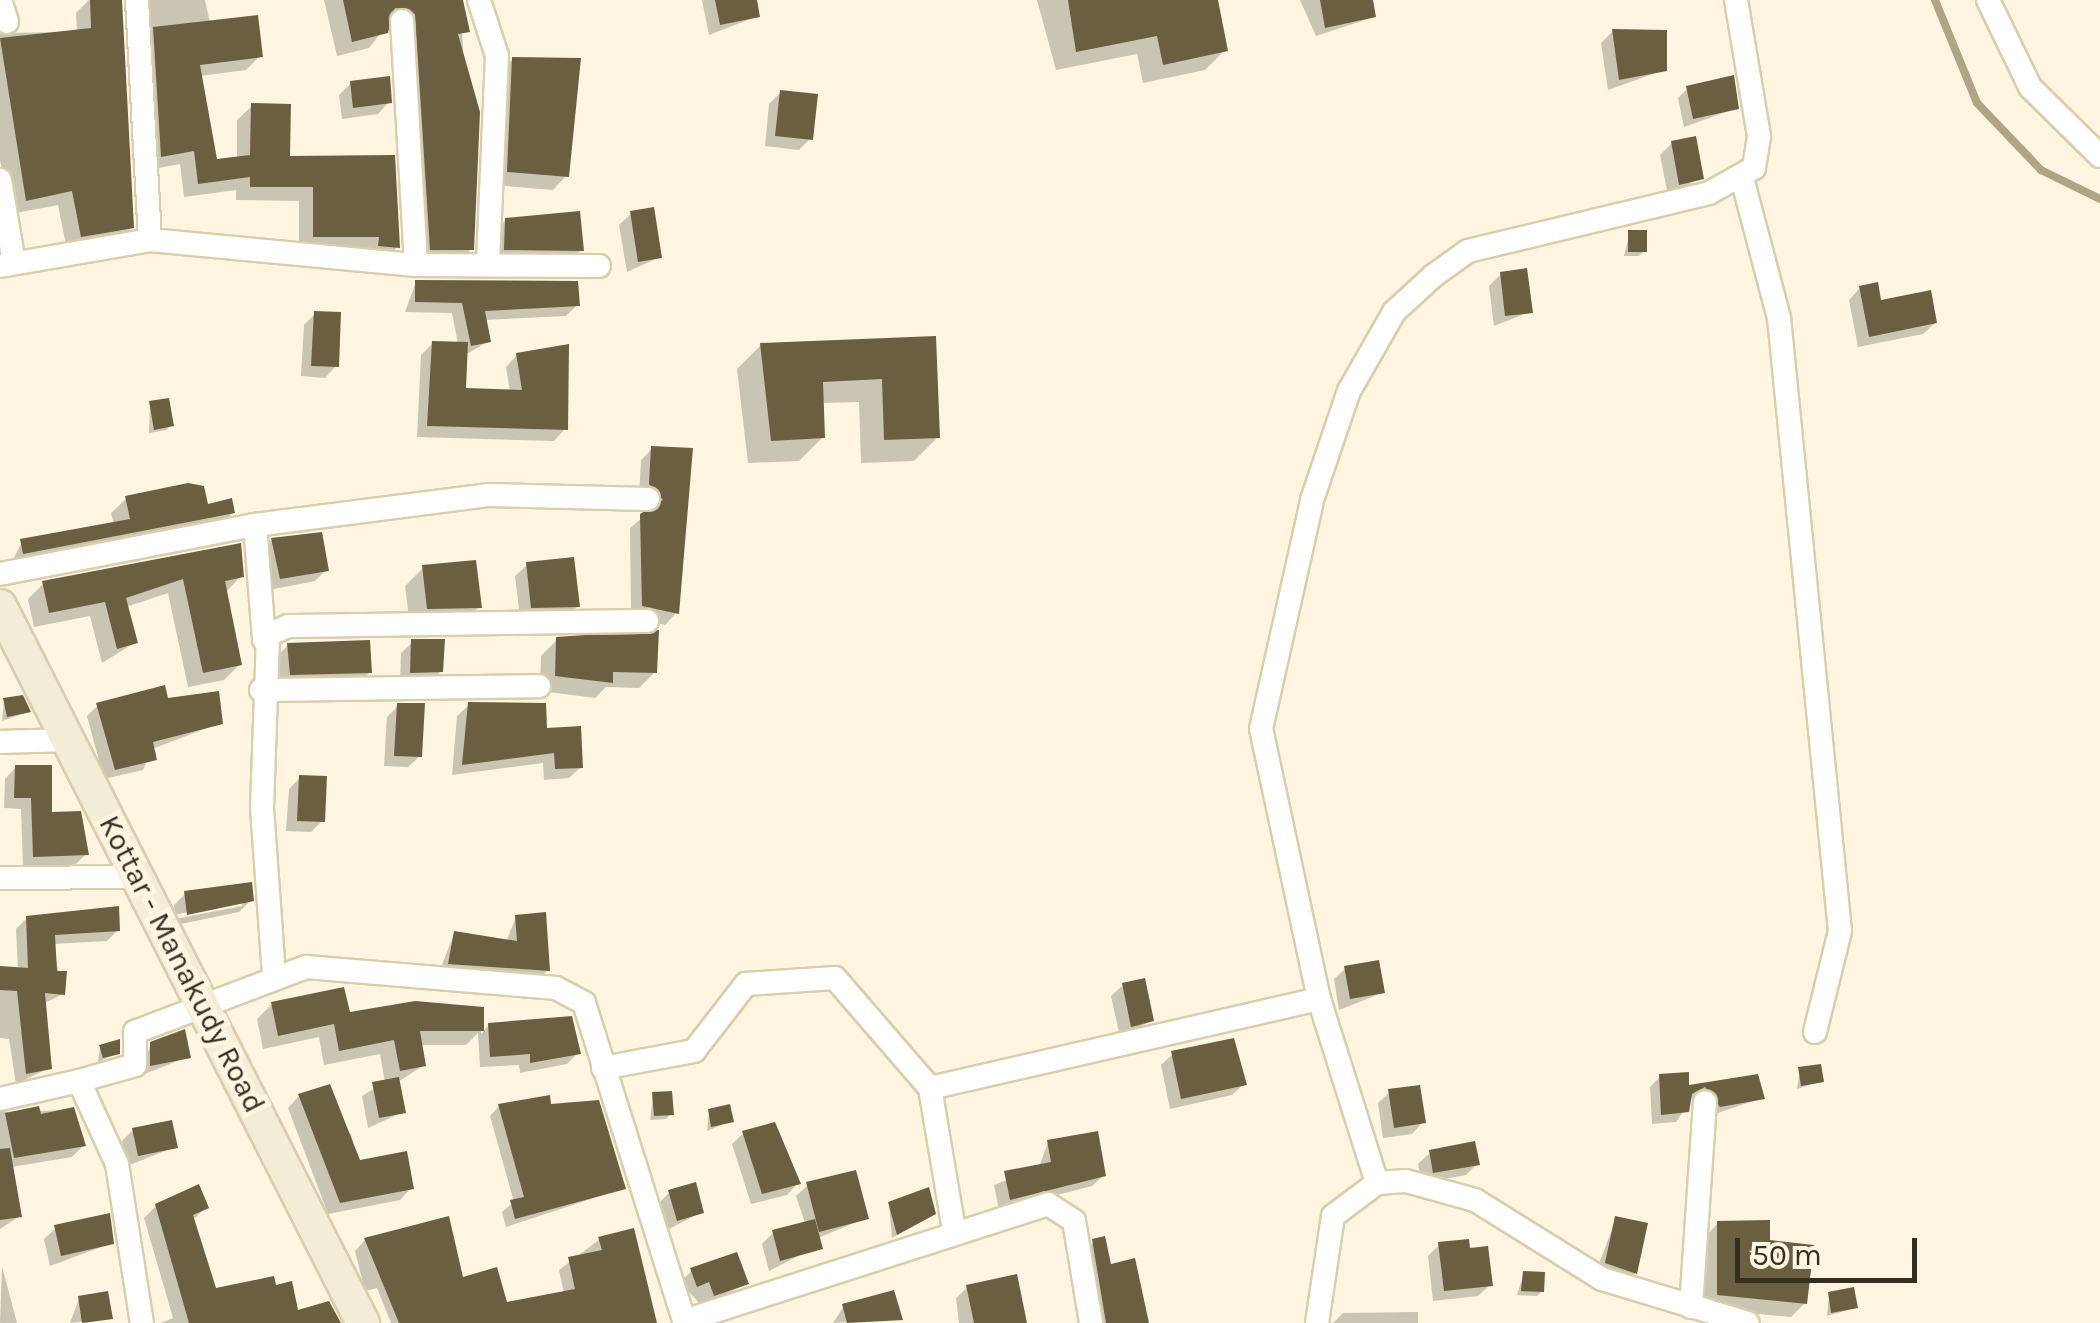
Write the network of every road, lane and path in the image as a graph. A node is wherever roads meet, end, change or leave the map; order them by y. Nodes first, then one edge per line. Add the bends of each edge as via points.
1 (137, 0) edge
2 (480, 0) edge
3 (1736, 0) edge
4 (1988, 0) edge
5 (402, 22) dead end
6 (2100, 156) edge
7 (1742, 178) junction
8 (0, 180) edge
9 (150, 240) junction
10 (488, 264) junction
11 (7, 265) edge
12 (416, 265) junction
13 (599, 266) dead end
14 (648, 498) dead end
15 (255, 525) junction
16 (0, 574) edge
17 (0, 606) edge
18 (647, 622) dead end
19 (264, 640) junction
20 (540, 686) dead end
21 (261, 690) junction
22 (68, 740) junction
23 (0, 742) edge
24 (0, 878) edge
25 (138, 878) junction
26 (274, 975) junction
27 (1319, 999) junction
28 (202, 1003) junction
29 (1816, 1032) dead end
30 (603, 1068) junction
31 (79, 1081) junction
32 (930, 1088) junction
33 (0, 1099) edge
34 (1705, 1102) dead end
35 (1377, 1182) junction
36 (954, 1230) junction
37 (1691, 1307) junction
38 (684, 1322) edge
39 (142, 1323) edge
40 (363, 1323) edge
41 (1091, 1323) edge
42 (1318, 1323) edge
43 (1748, 1323) edge

1 - 9 street
2 - 10 street via 497,56
3 - 7 street via 1760,153
4 - 6 street via 2030,87
5 - 12 street
7 - 27 street via 1468,251 1394,312 1349,392 1312,500 1261,729
7 - 29 street via 1779,318 1840,931
8 - 11 street
9 - 11 street
9 - 12 street
10 - 12 street
10 - 13 street
14 - 15 street via 488,495
15 - 16 street
15 - 19 street
17 - 22 main road, Kottar - Manakudy Road
18 - 19 street via 288,626
19 - 21 street
20 - 21 street
21 - 26 street
22 - 23 street
22 - 25 main road, Kottar - Manakudy Road
24 - 25 street
25 - 28 main road, Kottar - Manakudy Road
26 - 28 street
26 - 30 street via 306,967 556,988 584,1003
27 - 32 street
27 - 35 street
28 - 31 street via 135,1032 135,1065
28 - 40 main road, Kottar - Manakudy Road
30 - 32 street via 694,1052 746,984 834,978
30 - 38 street
31 - 33 street
31 - 39 street via 117,1164
32 - 36 street
34 - 37 street
35 - 37 street via 1406,1180 1475,1200 1602,1279
35 - 42 street via 1333,1216
36 - 38 street
36 - 41 street via 1038,1205 1067,1212
37 - 43 street

